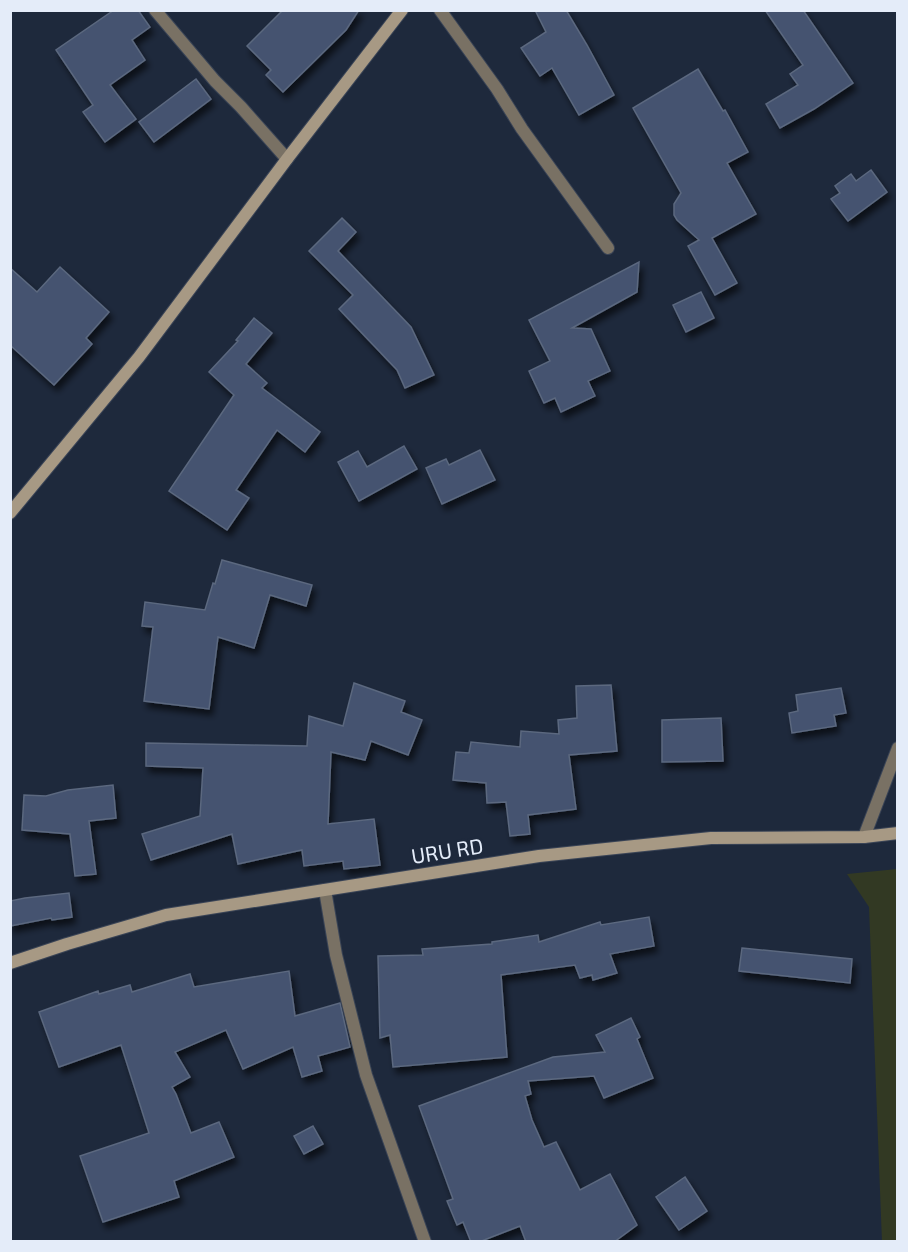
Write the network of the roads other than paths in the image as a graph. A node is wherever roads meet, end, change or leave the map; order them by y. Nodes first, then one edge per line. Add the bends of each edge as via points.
1 (155, 10) edge
2 (402, 10) edge
3 (440, 10) edge
4 (287, 159) junction
5 (608, 248) dead end
6 (10, 513) edge
7 (897, 748) edge
8 (897, 834) edge
9 (864, 837) junction
10 (325, 890) junction
11 (10, 963) edge
12 (425, 1242) edge

1 - 4 street
2 - 4 street
3 - 5 street
4 - 6 street via 139,357
7 - 9 street
8 - 9 street, URU RD
9 - 10 street, URU RD via 711,838 539,855
10 - 11 street, URU RD via 166,915
10 - 12 street via 336,955 366,1075

